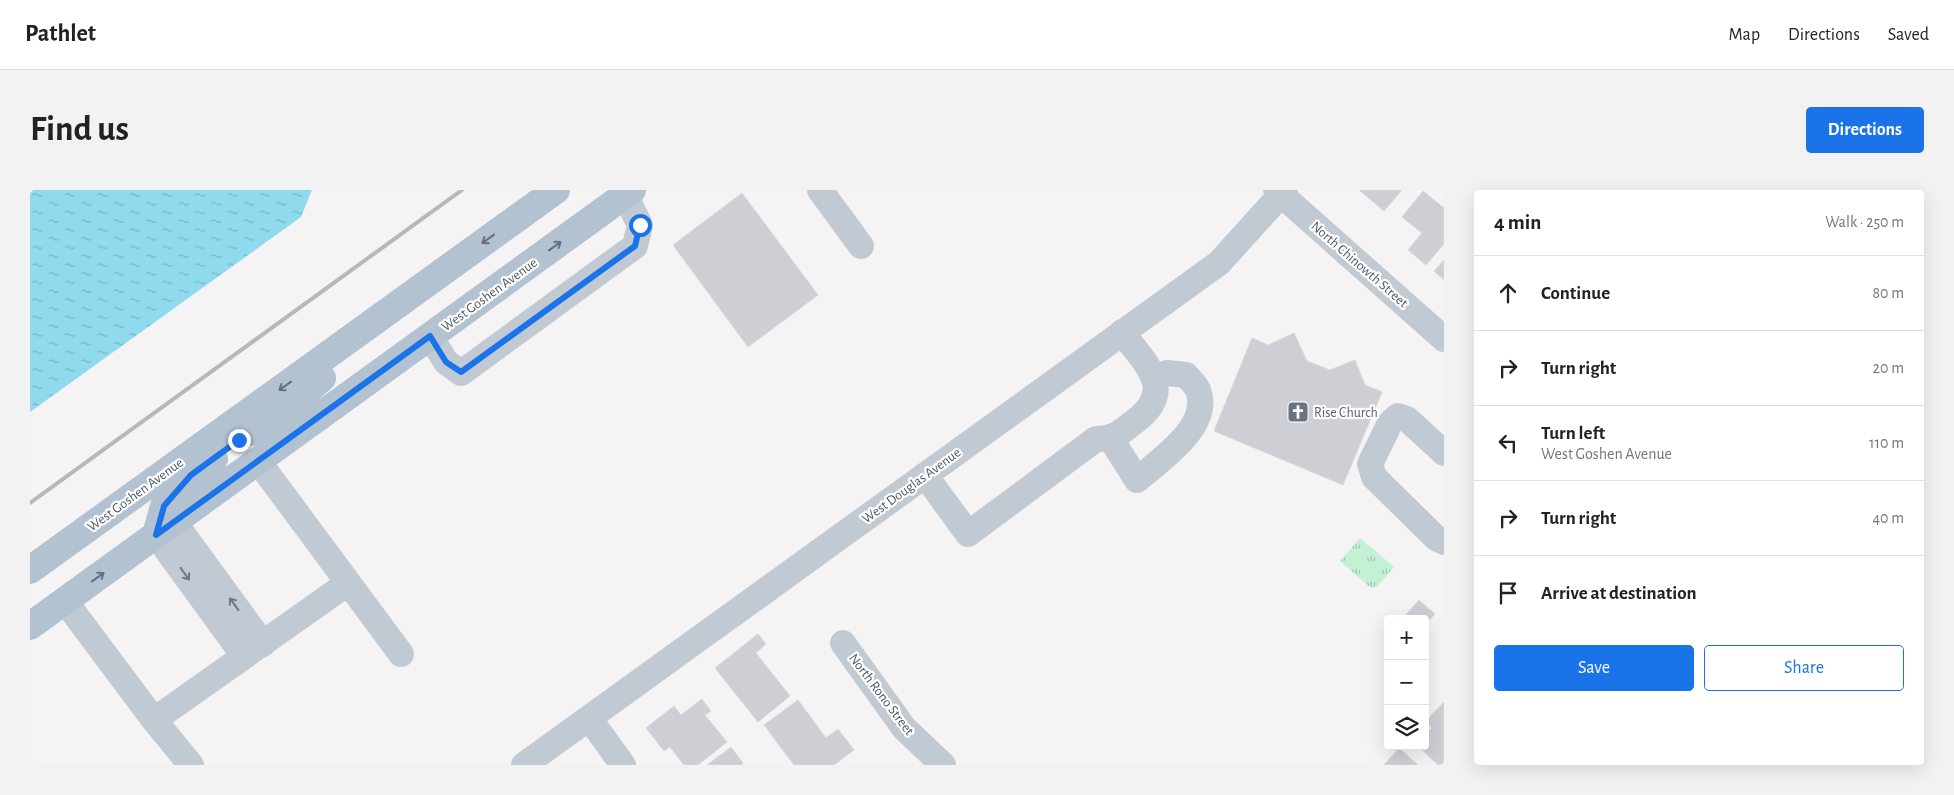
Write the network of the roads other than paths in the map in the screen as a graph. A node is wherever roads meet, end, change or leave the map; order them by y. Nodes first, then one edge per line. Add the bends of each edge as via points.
1 (556, 190) edge
2 (820, 190) edge
3 (1280, 191) edge
4 (629, 192) edge
5 (861, 246) dead end
6 (1122, 332) junction
7 (430, 336) junction
8 (1444, 339) edge
9 (338, 347) junction
10 (1155, 378) junction
11 (1111, 439) junction
12 (1444, 453) edge
13 (258, 461) junction
14 (925, 475) junction
15 (165, 528) junction
16 (1444, 542) edge
17 (30, 570) edge
18 (348, 583) junction
19 (65, 601) junction
20 (30, 626) edge
21 (843, 643) dead end
22 (253, 650) junction
23 (401, 654) dead end
24 (589, 718) junction
25 (154, 720) junction
26 (191, 765) edge
27 (524, 765) edge
28 (622, 765) edge
29 (943, 765) edge

1 -> 9 main road, West Goshen Avenue
2 - 5 street
3 - 6 street, West Douglas Avenue via 1219,263
3 - 8 street, North Chinowth Street
7 -> 4 main road, West Goshen Avenue
4 - 7 street via 640,225 635,246 469,367 461,372 446,362
6 - 10 street
6 - 14 street, West Douglas Avenue
7 - 13 main road, West Goshen Avenue
9 - 15 main road via 331,371 290,406 191,475 164,506
9 -> 17 main road, West Goshen Avenue
10 - 11 street via 1155,399 1142,417
10 - 11 street via 1167,373 1186,375 1198,390 1200,415 1188,434 1137,480
11 - 14 street via 1096,439 968,534
12 - 16 street via 1407,419 1398,416 1390,423 1370,464 1374,477 1436,538
13 - 15 main road, West Goshen Avenue
13 - 18 street
14 - 24 street, West Douglas Avenue
19 -> 15 main road, West Goshen Avenue
15 - 22 street
18 - 22 street
18 - 23 street
19 - 20 main road, West Goshen Avenue
19 - 25 street
21 - 29 street, North Rono Street via 904,728
22 - 25 street
24 - 27 street, West Douglas Avenue
24 - 28 street
25 - 26 street

